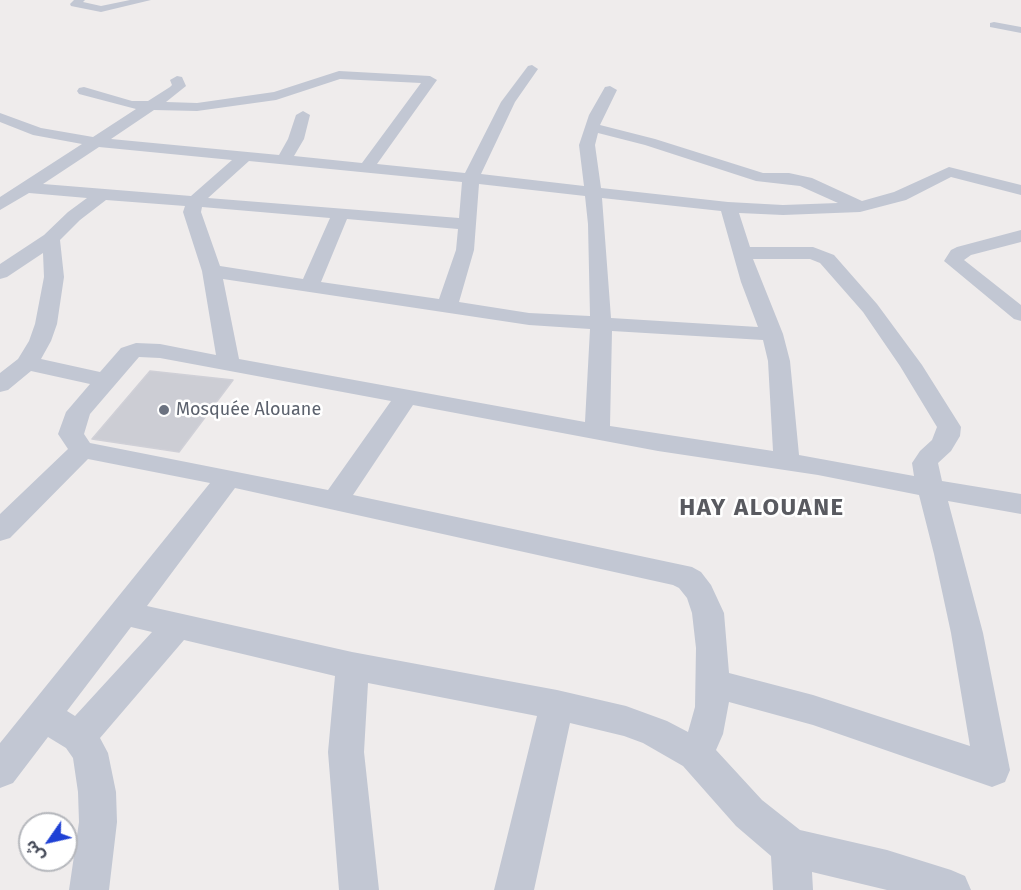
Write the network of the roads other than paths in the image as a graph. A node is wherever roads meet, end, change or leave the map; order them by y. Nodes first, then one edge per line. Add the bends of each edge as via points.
1 (80, 0) edge
2 (146, 0) edge
3 (994, 26) dead end
4 (1021, 30) edge
5 (532, 69) dead end
6 (177, 80) dead end
7 (610, 90) dead end
8 (84, 91) dead end
9 (151, 106) junction
10 (303, 114) dead end
11 (0, 117) edge
12 (592, 127) junction
13 (96, 142) junction
14 (245, 157) junction
15 (283, 160) junction
16 (365, 169) junction
17 (471, 178) junction
18 (762, 178) junction
19 (27, 188) junction
20 (1021, 190) edge
21 (592, 191) junction
22 (103, 194) junction
23 (195, 202) junction
24 (0, 205) edge
25 (728, 207) junction
26 (860, 207) junction
27 (750, 208) junction
28 (341, 213) junction
29 (467, 224) junction
30 (1021, 236) edge
31 (51, 239) junction
32 (743, 253) junction
33 (212, 271) junction
34 (0, 273) edge
35 (309, 285) junction
36 (447, 307) junction
37 (1021, 315) edge
38 (601, 325) junction
39 (772, 334) junction
40 (27, 363) junction
41 (229, 364) junction
42 (105, 380) junction
43 (0, 385) edge
44 (406, 397) junction
45 (597, 432) junction
46 (82, 450) junction
47 (788, 462) junction
48 (229, 478) junction
49 (932, 489) junction
50 (334, 502) junction
51 (1021, 504) edge
52 (0, 531) edge
53 (124, 613) junction
54 (178, 625) junction
55 (352, 666) junction
56 (712, 683) junction
57 (558, 705) junction
58 (44, 716) junction
59 (79, 737) junction
60 (696, 754) junction
61 (0, 771) edge
62 (790, 847) junction
63 (89, 890) edge
64 (359, 890) edge
65 (513, 890) edge
66 (794, 890) edge
67 (951, 890) edge

1 - 2 street via 75,4 101,9
3 - 4 street
5 - 17 street via 508,102
6 - 9 street via 179,86
7 - 12 street
8 - 9 street via 114,101
9 - 13 street
9 - 16 street via 197,107 256,100 339,75 430,80
10 - 15 street via 296,139
11 - 13 street via 38,132
12 - 18 street
12 - 21 street via 587,145
13 - 14 street
13 - 19 street
14 - 15 street
14 - 23 street
15 - 16 street
16 - 17 street
17 - 21 street
17 - 29 street
18 - 26 street via 806,182
18 - 27 street via 754,180 750,187
19 - 22 street
19 - 24 street
20 - 26 street via 949,172 893,198
21 - 25 street
21 - 38 street
22 - 23 street
22 - 31 street
23 - 28 street
23 - 33 street via 192,212
25 - 27 street
25 - 32 street
26 - 27 street
28 - 29 street
28 - 35 street
29 - 36 street via 465,250
30 - 37 street via 964,251 954,261
31 - 34 street
31 - 40 street via 54,277 49,305 40,341
32 - 39 street
32 - 49 street via 821,255 870,308 949,427 942,445 925,464
33 - 35 street
33 - 41 street
35 - 36 street
36 - 38 street
38 - 39 street
38 - 45 street
39 - 47 street via 779,361
40 - 42 street
40 - 43 street
41 - 42 street via 160,351 136,351 129,353
41 - 44 street
42 - 46 street via 78,412 73,424 71,434
44 - 45 street
44 - 50 street
45 - 47 street
46 - 48 street
46 - 52 street
47 - 49 street
48 - 50 street
48 - 53 street
49 - 51 street
49 - 56 street via 967,633 992,770 813,710
50 - 56 street via 681,575 700,593 708,613
53 - 54 street
53 - 58 street
54 - 55 street
54 - 59 street
55 - 57 street
55 - 64 street via 346,752
56 - 60 street via 712,707
57 - 60 street via 626,721
57 - 65 street
58 - 59 street
58 - 61 street
59 - 63 street via 90,753 98,792
60 - 62 street via 749,813
62 - 66 street
62 - 67 street

